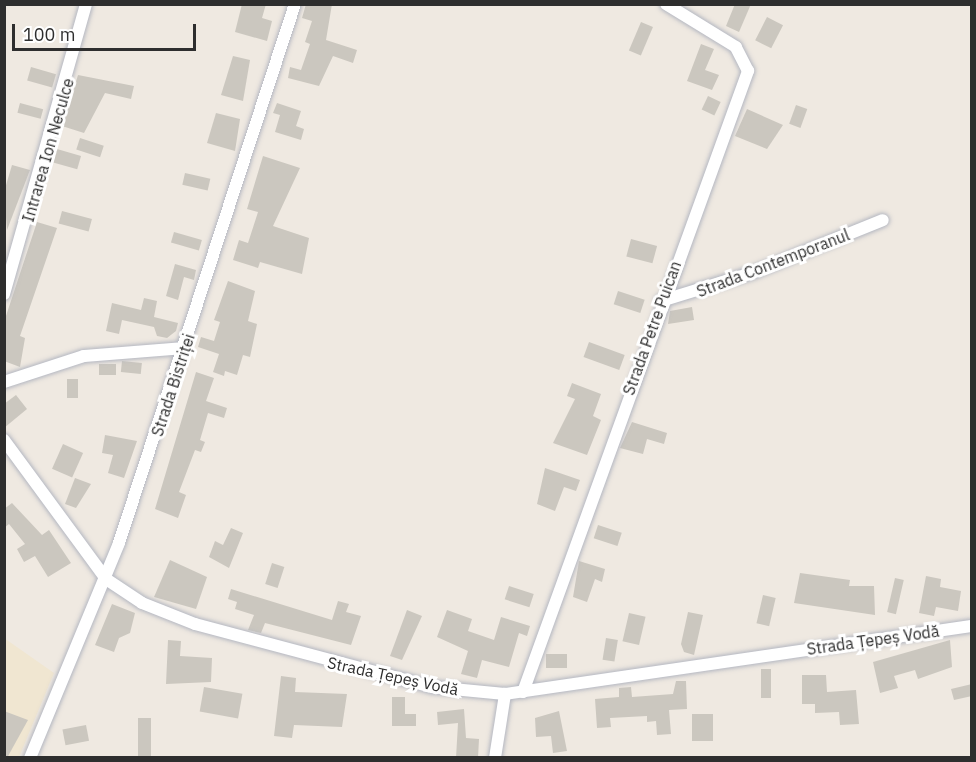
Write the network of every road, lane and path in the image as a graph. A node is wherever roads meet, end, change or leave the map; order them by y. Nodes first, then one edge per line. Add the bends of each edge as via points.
1 (86, 4) edge
2 (295, 4) edge
3 (666, 4) edge
4 (884, 220) dead end
5 (4, 294) edge
6 (661, 301) junction
7 (185, 348) junction
8 (4, 382) edge
9 (4, 440) edge
10 (106, 579) junction
11 (972, 626) edge
12 (523, 692) junction
13 (505, 694) junction
14 (30, 758) edge
15 (495, 758) edge

1 - 5 street, Intrarea Ion Neculce
2 - 7 street, Strada Bistriței
3 - 6 street, Strada Petre Puican via 736,47 748,71
4 - 6 street, Strada Contemporanul via 752,273
6 - 12 street, Strada Petre Puican
7 - 8 street via 84,356
7 - 10 street, Strada Bistriței
9 - 10 street, Strada Țepeș Vodă
10 - 13 street, Strada Țepeș Vodă via 142,603 195,624 373,674
10 - 14 street, Strada Bistriței
11 - 12 street, Strada Țepeș Vodă
12 - 13 street, Strada Țepeș Vodă
13 - 15 street

